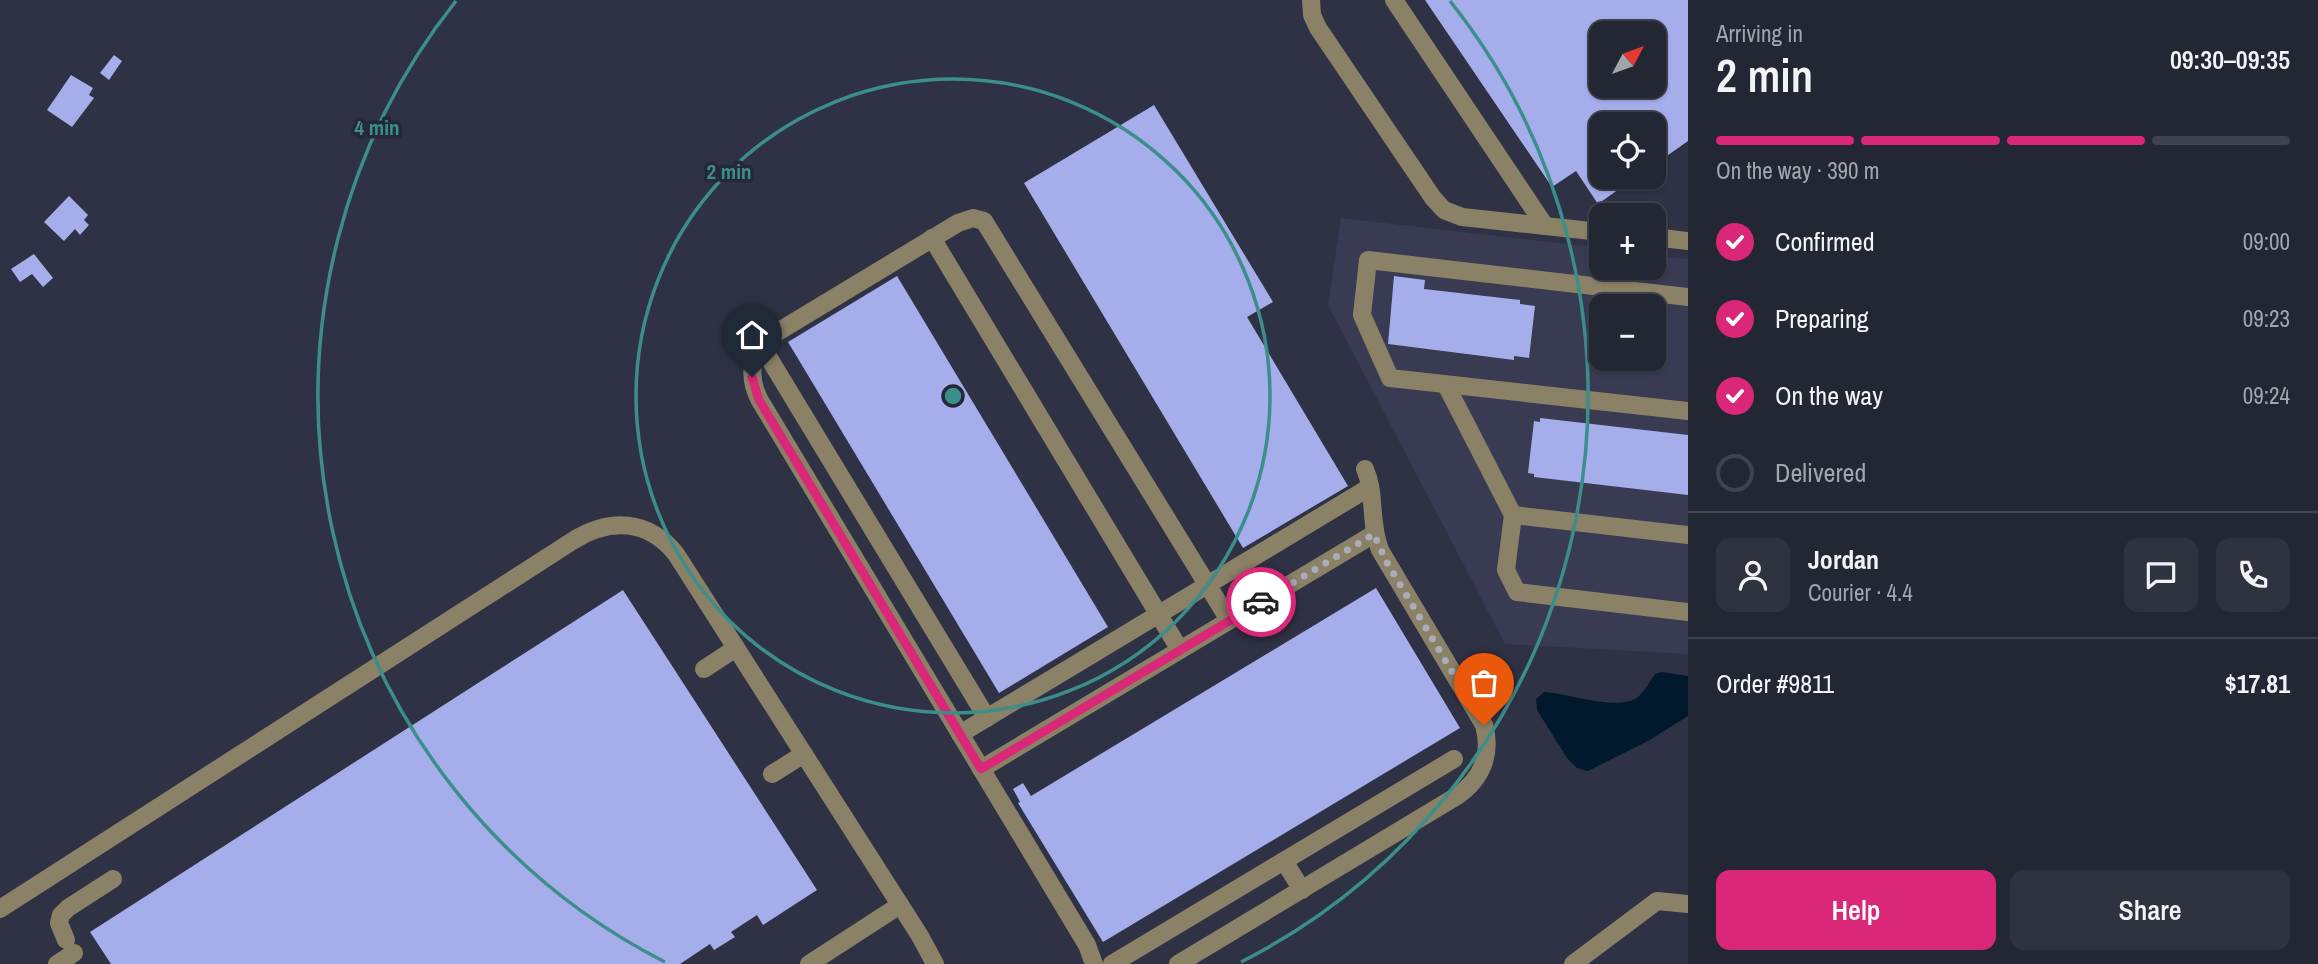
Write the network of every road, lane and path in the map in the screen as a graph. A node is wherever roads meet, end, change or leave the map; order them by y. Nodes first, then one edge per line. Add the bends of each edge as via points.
1 (1311, 0) edge
2 (1394, 0) edge
3 (1545, 226) junction
4 (1589, 231) edge
5 (1666, 238) edge
6 (932, 239) junction
7 (1688, 241) edge
8 (1688, 297) edge
9 (761, 345) junction
10 (1446, 385) junction
11 (1688, 411) edge
12 (1365, 469) dead end
13 (1370, 488) junction
14 (1513, 515) junction
15 (1374, 534) junction
16 (1688, 535) edge
17 (1207, 585) junction
18 (1688, 612) edge
19 (1159, 614) junction
20 (1229, 621) junction
21 (736, 648) junction
22 (1180, 650) junction
23 (704, 669) dead end
24 (987, 718) junction
25 (960, 734) junction
26 (804, 754) junction
27 (1454, 759) dead end
28 (981, 769) junction
29 (772, 774) dead end
30 (1284, 861) junction
31 (113, 879) dead end
32 (1302, 890) junction
33 (1688, 904) edge
34 (900, 905) junction
35 (0, 909) edge
36 (57, 964) edge
37 (809, 964) edge
38 (935, 964) edge
39 (1094, 964) edge
40 (1112, 964) edge
41 (1178, 964) edge
42 (1573, 964) edge

1 - 3 street via 1318,28 1438,205 1462,217
2 - 3 street
3 - 4 street
5 - 7 street
6 - 9 street
6 - 17 street via 968,219 986,223
6 - 19 street
8 - 10 street via 1368,260 1362,315 1390,378
9 - 24 street
9 - 25 street via 752,368 759,400
10 - 11 street
10 - 14 street
12 - 13 street
13 - 15 street
13 - 17 street
14 - 16 street
14 - 18 street via 1506,570 1517,592
15 - 20 street
15 - 32 street via 1479,716 1487,739 1486,756 1478,776 1464,791
17 - 19 street
17 - 20 street
19 - 22 street
19 - 24 street
20 - 22 street
21 - 23 street
21 - 26 street
21 - 35 street via 668,545 640,528 598,528
22 - 28 street
24 - 25 street
25 - 28 street
26 - 29 street
26 - 34 street
27 - 30 street
28 - 39 street
30 - 32 street
30 - 40 street
31 - 36 street via 61,915 60,928 70,947
32 - 41 street
33 - 42 street via 1657,901
34 - 37 street
34 - 38 street

